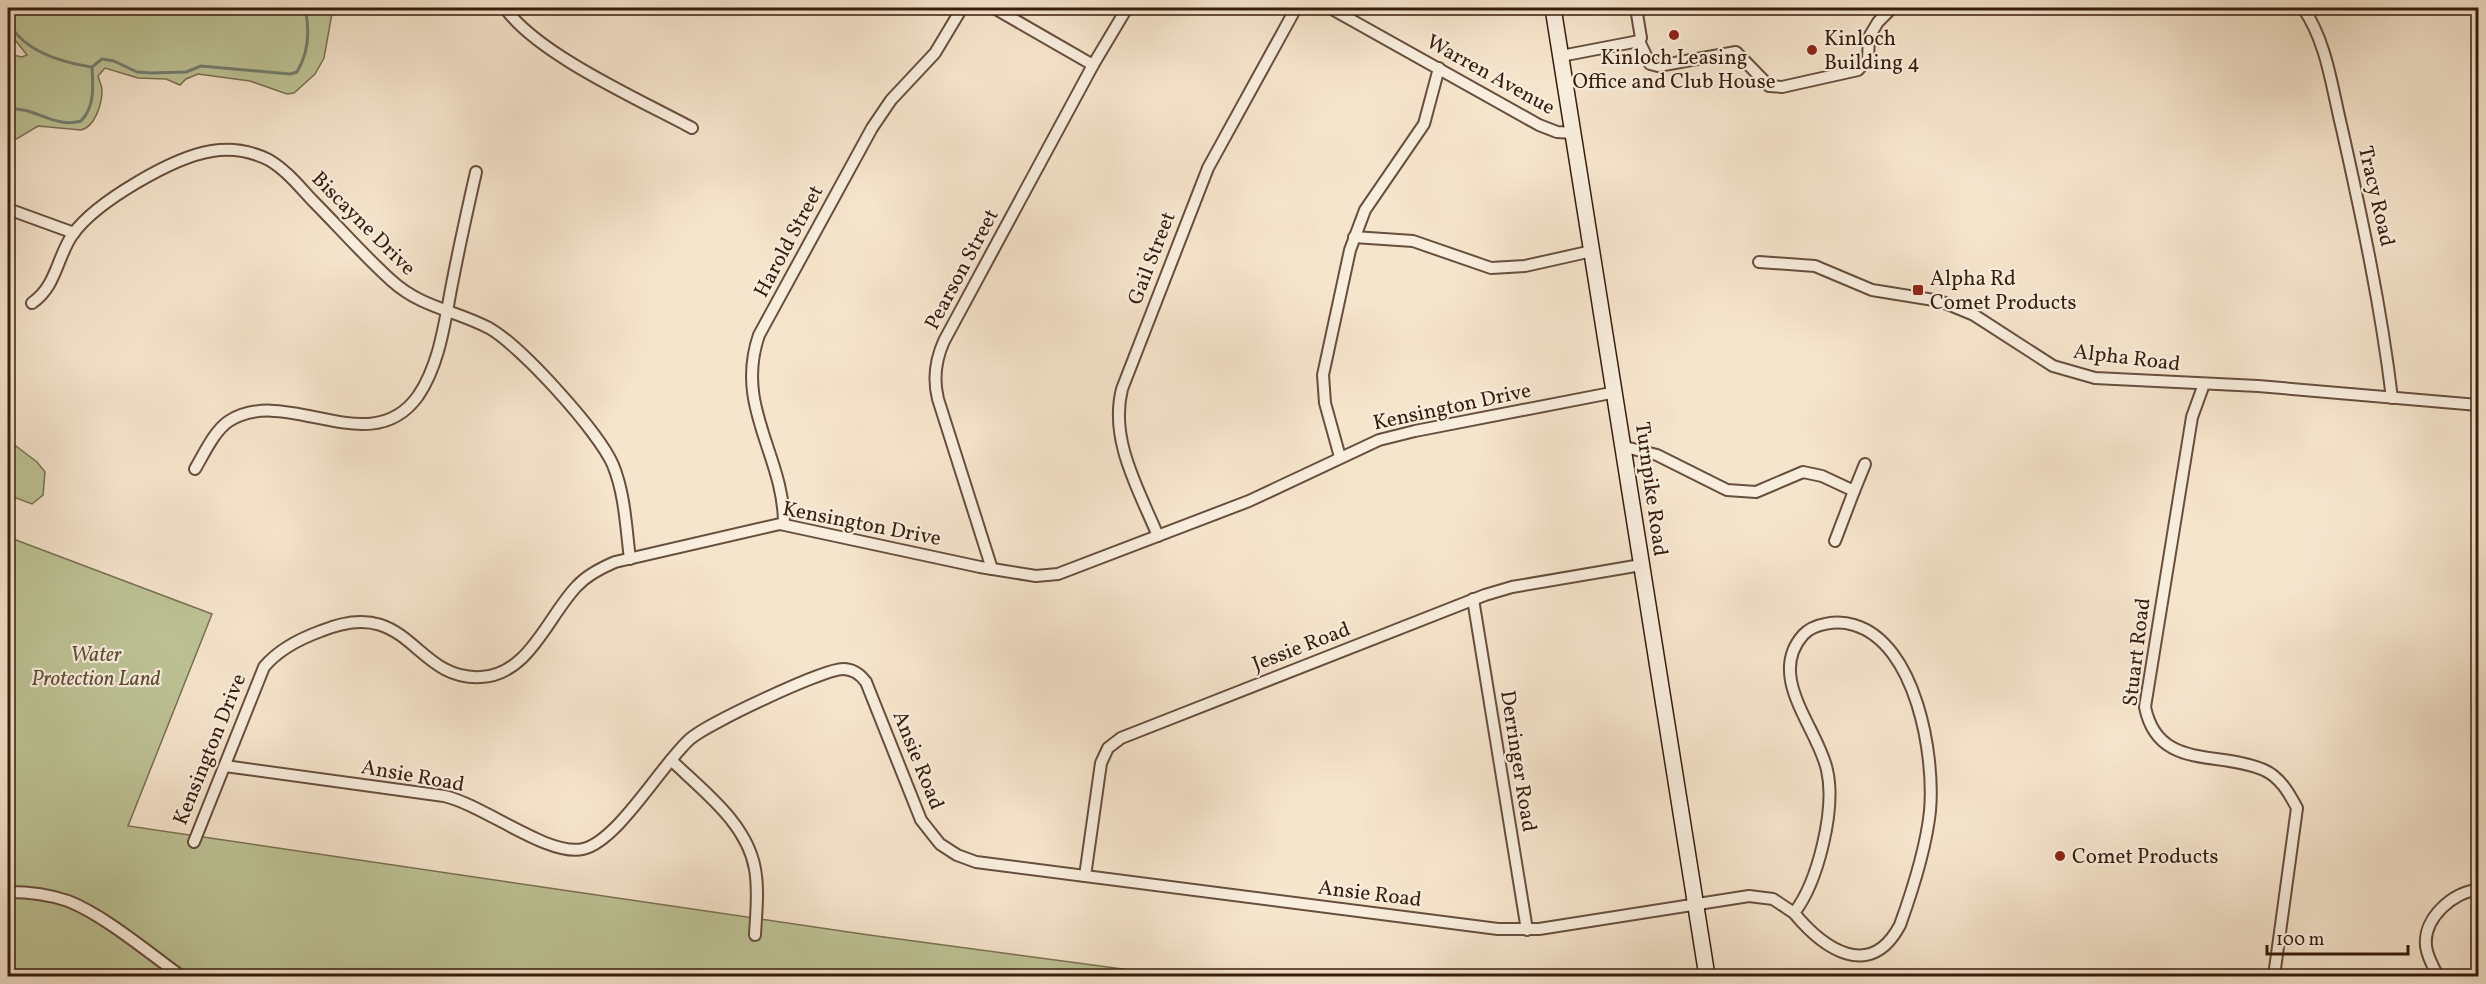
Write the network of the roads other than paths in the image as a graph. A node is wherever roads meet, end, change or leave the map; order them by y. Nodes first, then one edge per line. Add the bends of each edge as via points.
1 (505, 8) edge
2 (962, 8) edge
3 (994, 8) edge
4 (1127, 8) edge
5 (1296, 8) edge
6 (1330, 8) edge
7 (1553, 8) edge
8 (1636, 8) edge
9 (1892, 8) edge
10 (2303, 8) edge
11 (1639, 41) junction
12 (1561, 56) junction
13 (1093, 65) junction
14 (1439, 68) junction
15 (692, 128) dead end
16 (1573, 133) junction
17 (476, 172) dead end
18 (8, 209) edge
19 (74, 233) junction
20 (1354, 237) junction
21 (1592, 251) junction
22 (1759, 262) dead end
23 (32, 303) dead end
24 (447, 312) junction
25 (2205, 384) junction
26 (1616, 392) junction
27 (2392, 398) junction
28 (2478, 405) edge
29 (1624, 447) junction
30 (1340, 457) junction
31 (1865, 464) dead end
32 (195, 469) dead end
33 (1854, 491) junction
34 (784, 524) junction
35 (1158, 536) junction
36 (1834, 541) dead end
37 (630, 559) junction
38 (1641, 565) junction
39 (992, 569) junction
40 (1473, 599) junction
41 (671, 760) junction
42 (225, 766) junction
43 (194, 842) dead end
44 (1085, 876) junction
45 (2478, 890) edge
46 (8, 892) edge
47 (1695, 903) junction
48 (1794, 914) junction
49 (1527, 930) junction
50 (755, 935) dead end
51 (181, 976) edge
52 (1707, 976) edge
53 (2274, 976) edge
54 (2438, 976) edge

1 - 15 street via 526,32 560,55
2 - 34 street, Harold Street via 935,53 891,100 872,128 759,335 752,356 750,386 781,496
3 - 13 street
4 - 13 street, Pearson Street
5 - 35 street, Gail Street via 1209,168 1122,389 1120,439
6 - 14 street, Warren Avenue
7 - 12 main road, Turnpike Road
8 - 11 street
9 - 11 street via 1869,37 1868,59 1858,70 1782,87 1769,86 1736,52 1658,66 1650,64
10 - 27 street, Tracy Road via 2312,20 2325,58 2364,226 2383,322
11 - 12 street
12 - 16 main road, Turnpike Road
13 - 39 street, Pearson Street via 944,341 936,366 938,399
14 - 16 street, Warren Avenue via 1546,128
14 - 20 street via 1419,132 1373,198
16 - 21 main road, Turnpike Road
17 - 24 street
18 - 19 street
19 - 23 street, Biscayne Drive via 52,281
19 - 24 street, Biscayne Drive via 106,203 158,172 197,154 234,149 258,155 285,171 392,281 418,301
20 - 21 street via 1413,241 1491,268 1525,266
20 - 30 street via 1323,375 1325,403
21 - 26 main road, Turnpike Road
22 - 25 street, Alpha Road via 1815,266 1872,290 1940,301 1974,315 2053,366 2070,372 2095,378
24 - 32 street via 428,379 411,404 395,417 366,425 270,412 247,414 226,423
24 - 37 street, Biscayne Drive via 482,324 514,345 595,437 617,478
25 - 27 street, Alpha Road
25 - 53 street, Stuart Road via 2192,417 2145,707 2156,735 2171,748 2264,770 2277,779 2297,808
26 - 29 main road, Turnpike Road
26 - 30 street, Kensington Drive via 1415,431 1379,440
27 - 28 street, Alpha Road
29 - 33 street via 1652,452 1727,490 1758,491 1803,472
29 - 38 main road, Turnpike Road
30 - 35 street, Kensington Drive via 1249,501
31 - 33 street
33 - 36 street
34 - 37 street, Kensington Drive
34 - 39 street, Kensington Drive
35 - 39 street, Kensington Drive via 1059,574 1036,576
37 - 42 street, Kensington Drive via 607,566 581,582 528,651 493,675 472,677 452,672 395,632 367,620 343,622 302,638 277,653 261,672
38 - 40 street, Jessie Road via 1512,587
38 - 47 main road, Turnpike Road
40 - 44 street, Jessie Road via 1115,741 1101,763
40 - 49 street, Derringer Road
41 - 42 street, Ansie Road via 608,836 577,850 554,847 474,806 444,796
41 - 44 street, Ansie Road via 710,725 834,671 850,670 866,682 921,820 940,844 976,862
41 - 50 street via 731,820 745,840 756,871
42 - 43 street, Kensington Drive
44 - 49 street, Ansie Road
45 - 54 street via 2466,890 2448,900 2428,932 2426,946
46 - 51 street via 68,902
47 - 48 street, Ansie Road via 1762,896 1780,902
47 - 49 street, Ansie Road
47 - 52 main road, Turnpike Road
48 - 48 street, Ansie Road via 1807,894 1815,868 1827,820 1829,783 1822,754 1794,691 1790,662 1797,644 1810,628 1850,624 1882,642 1910,683 1930,771 1927,830 1900,925 1881,948 1858,956 1834,950

